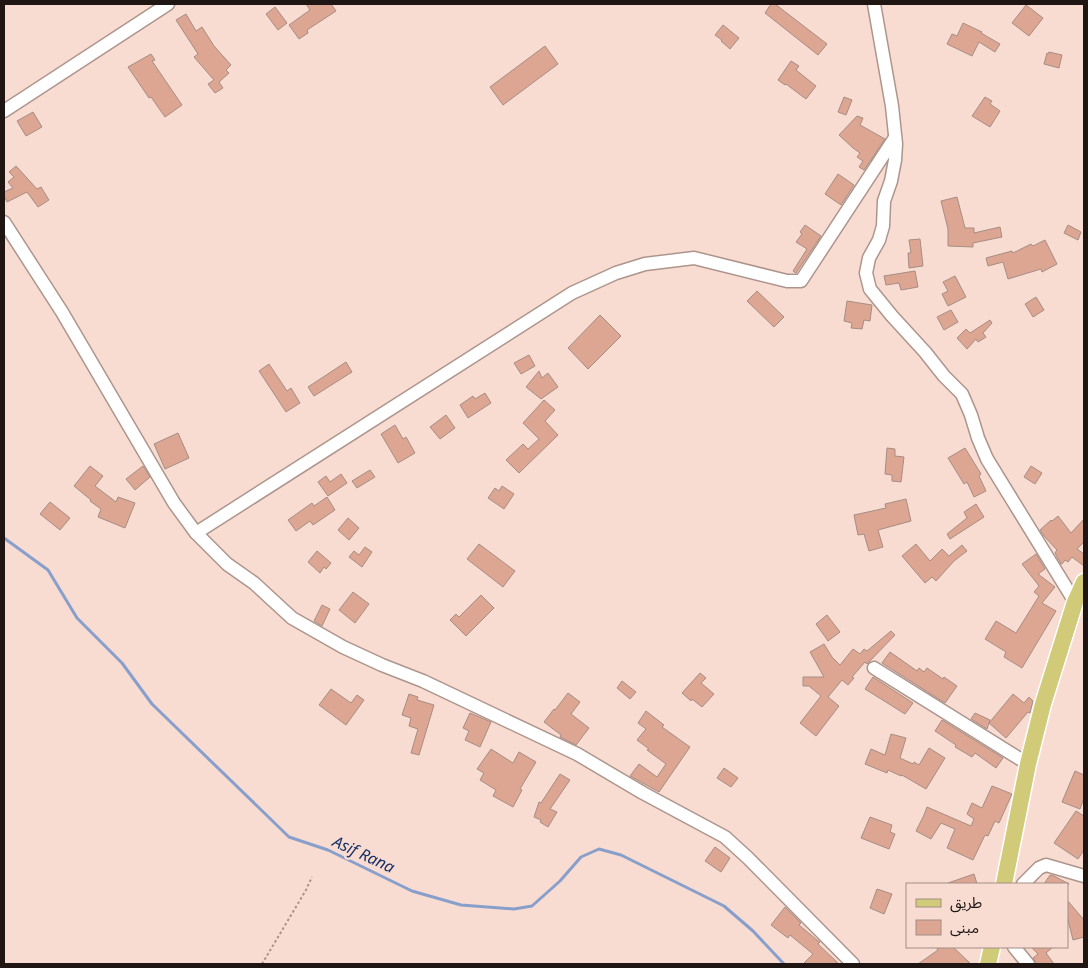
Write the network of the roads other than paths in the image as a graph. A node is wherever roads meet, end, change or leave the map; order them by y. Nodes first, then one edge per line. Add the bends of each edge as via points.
1 (168, 4) edge
2 (874, 4) edge
3 (4, 111) edge
4 (894, 139) junction
5 (4, 222) edge
6 (196, 533) junction
7 (1084, 582) edge
8 (1075, 602) junction
9 (874, 668) dead end
10 (1028, 764) junction
11 (1084, 876) edge
12 (1004, 883) edge
13 (1024, 883) edge
14 (992, 948) edge
15 (1015, 948) edge
16 (853, 964) edge
17 (988, 964) edge
18 (1028, 964) edge

1 - 3 street
2 - 4 street via 892,106
4 - 6 street via 801,281 787,281 694,258 645,264 616,274 572,293
4 - 8 street via 895,160 884,201 883,226 867,266 870,289 962,394 987,458
5 - 6 street
6 - 16 street via 227,564 254,583 292,618 343,647 423,680 577,754 724,836
7 - 8 main road
8 - 10 main road
9 - 10 street
10 - 12 main road
11 - 13 street via 1046,866
14 - 17 main road
15 - 18 street

